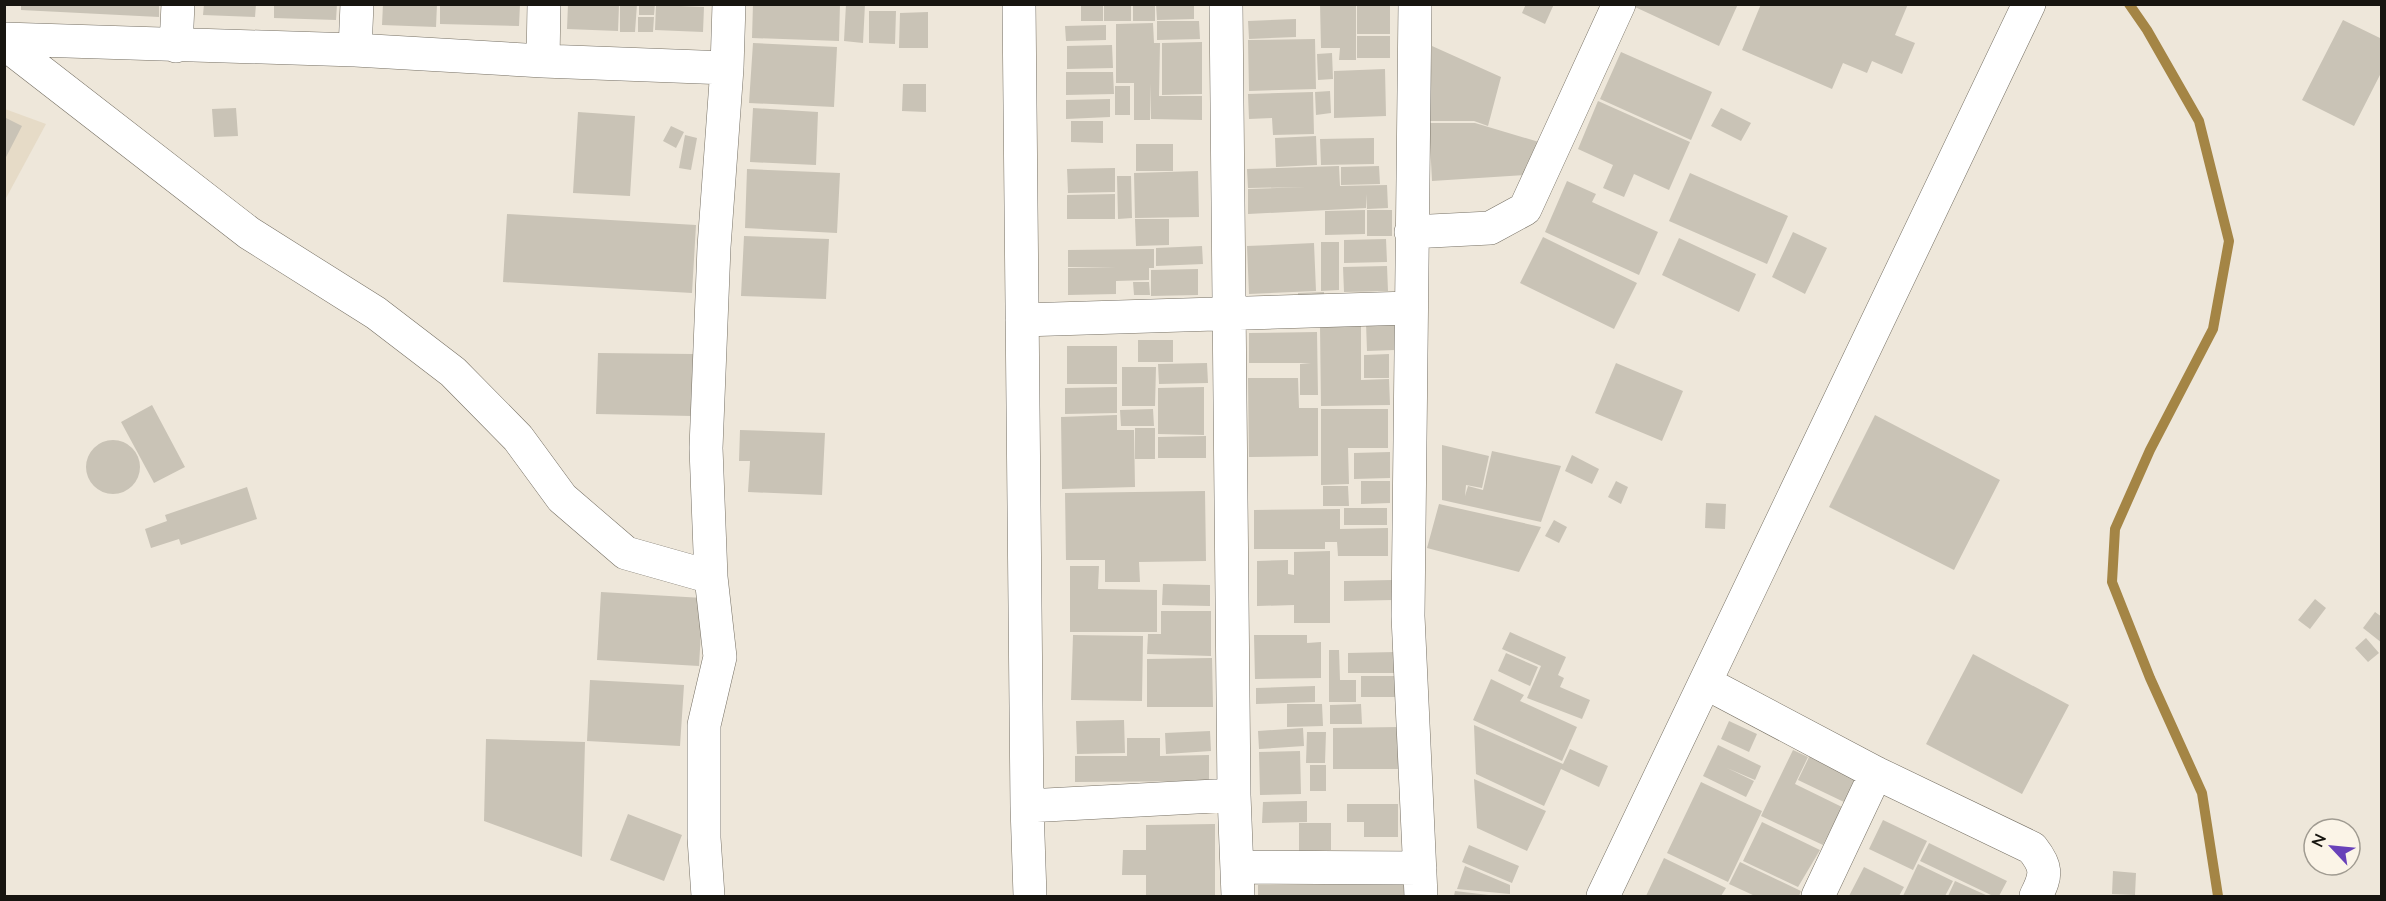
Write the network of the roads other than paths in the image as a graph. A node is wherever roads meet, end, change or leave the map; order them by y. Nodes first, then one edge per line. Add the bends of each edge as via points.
1 (178, 4) edge
2 (357, 4) edge
3 (544, 4) edge
4 (729, 4) edge
5 (1019, 4) edge
6 (1226, 4) edge
7 (1415, 4) edge
8 (1619, 4) edge
9 (2029, 4) edge
10 (4, 41) edge
11 (176, 46) junction
12 (355, 50) junction
13 (543, 61) junction
14 (727, 68) junction
15 (1411, 232) junction
16 (1410, 308) junction
17 (1231, 315) junction
18 (1022, 320) junction
19 (711, 577) junction
20 (1706, 683) junction
21 (1876, 773) junction
22 (1234, 795) junction
23 (1027, 806) junction
24 (1238, 882) edge
25 (1420, 882) edge
26 (708, 897) edge
27 (1030, 897) edge
28 (1603, 897) edge
29 (1818, 897) edge
30 (2036, 897) edge

1 - 11 street
2 - 12 street
3 - 13 street
4 - 14 street
5 - 18 street
6 - 17 street
7 - 15 street
8 - 15 street via 1525,209 1490,228
9 - 20 street
10 - 11 street
10 - 19 street via 249,233 376,313 453,372 518,438 562,498 627,553
11 - 12 street
12 - 13 street
13 - 14 street
14 - 19 street via 714,247 706,448
15 - 16 street
16 - 17 street
16 - 25 street via 1408,616
17 - 18 street
17 - 22 street
18 - 23 street
19 - 26 street via 720,657 704,725
20 - 21 street
20 - 28 street
21 - 29 street
21 - 30 street via 2032,848 2044,863 2043,882
22 - 23 street
22 - 24 street
23 - 27 street
24 - 25 street

